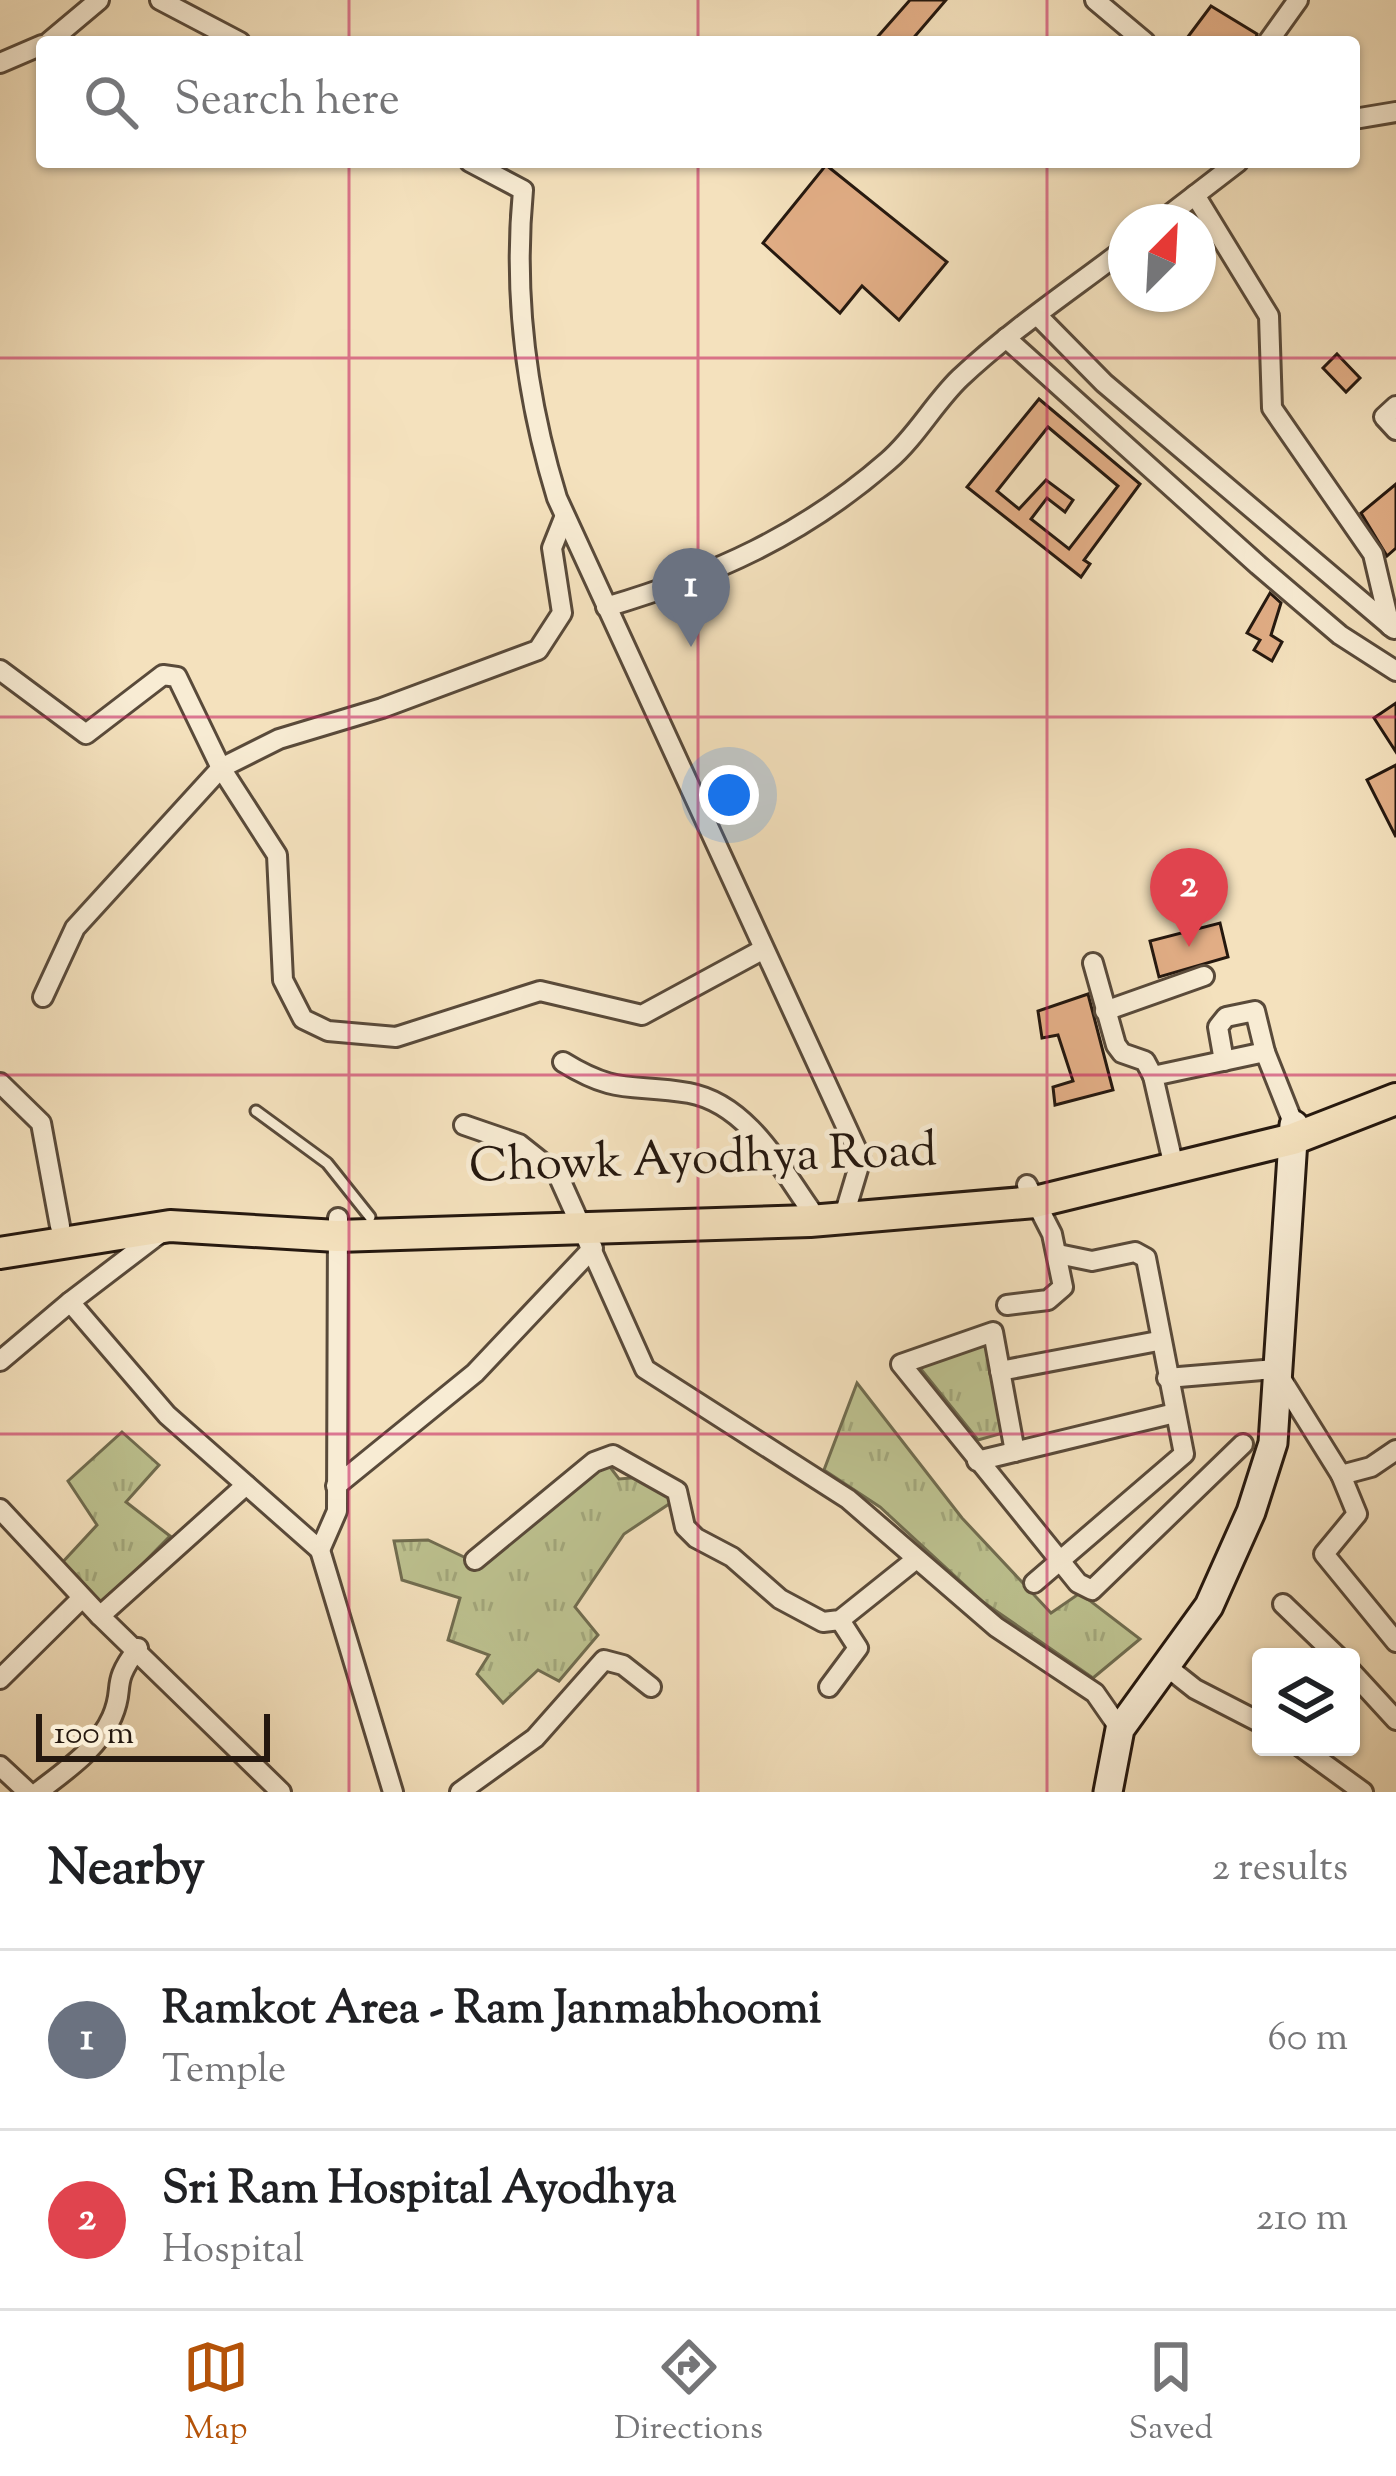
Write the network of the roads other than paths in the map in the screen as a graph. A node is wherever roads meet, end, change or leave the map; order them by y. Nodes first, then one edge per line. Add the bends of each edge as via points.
1 (99, 0) edge
2 (160, 0) edge
3 (1095, 0) edge
4 (1298, 0) edge
5 (55, 36) edge
6 (229, 36) edge
7 (1138, 36) edge
8 (1272, 36) edge
9 (36, 48) edge
10 (0, 63) edge
11 (1396, 112) edge
12 (1360, 118) edge
13 (481, 168) edge
14 (1230, 168) edge
15 (1196, 195) junction
16 (1184, 204) edge
17 (1108, 262) edge
18 (1038, 316) junction
19 (1006, 338) junction
20 (1396, 406) edge
21 (1396, 430) edge
22 (563, 518) junction
23 (607, 608) junction
24 (1393, 628) edge
25 (0, 670) edge
26 (1396, 671) edge
27 (221, 767) junction
28 (762, 950) junction
29 (1093, 964) dead end
30 (1204, 976) dead end
31 (43, 997) dead end
32 (1105, 1011) junction
33 (1265, 1052) junction
34 (1224, 1061) junction
35 (563, 1062) dead end
36 (1154, 1076) junction
37 (0, 1083) edge
38 (1396, 1084) edge
39 (1396, 1099) edge
40 (256, 1111) dead end
41 (464, 1125) dead end
42 (1293, 1132) junction
43 (1171, 1154) junction
44 (1031, 1194) junction
45 (810, 1209) junction
46 (846, 1209) junction
47 (370, 1217) junction
48 (176, 1221) junction
49 (60, 1226) junction
50 (337, 1227) junction
51 (584, 1228) junction
52 (0, 1236) edge
53 (0, 1252) edge
54 (1058, 1254) junction
55 (70, 1301) junction
56 (1007, 1304) dead end
57 (1158, 1341) junction
58 (0, 1361) edge
59 (1275, 1369) junction
60 (1000, 1371) junction
61 (1167, 1378) junction
62 (1175, 1414) junction
63 (1243, 1444) dead end
64 (1396, 1450) edge
65 (1015, 1452) junction
66 (977, 1461) junction
67 (1341, 1475) junction
68 (246, 1485) junction
69 (336, 1486) junction
70 (0, 1509) edge
71 (320, 1550) junction
72 (1060, 1557) junction
73 (476, 1560) dead end
74 (915, 1560) junction
75 (1034, 1583) dead end
76 (82, 1598) junction
77 (1283, 1604) dead end
78 (100, 1616) junction
79 (840, 1620) junction
80 (1394, 1634) edge
81 (138, 1648) junction
82 (1328, 1648) edge
83 (1166, 1666) junction
84 (0, 1679) edge
85 (1360, 1681) edge
86 (651, 1687) dead end
87 (829, 1687) dead end
88 (1252, 1718) edge
89 (1396, 1720) edge
90 (1120, 1729) junction
91 (1313, 1756) edge
92 (0, 1766) edge
93 (28, 1792) edge
94 (38, 1792) edge
95 (281, 1792) edge
96 (393, 1792) edge
97 (460, 1792) edge
98 (1108, 1792) edge
99 (1363, 1792) edge

1 - 5 street
2 - 6 street
3 - 7 street
4 - 8 street
9 - 10 street
11 - 12 street
13 - 22 street via 523,190 520,320 538,438
14 - 15 street
15 - 16 street
15 - 24 street via 1269,316 1272,408 1372,554
17 - 18 street
18 - 19 street
18 - 24 street via 1104,383
19 - 23 street via 894,456 797,528 707,577
19 - 26 street via 1274,579
20 - 21 street via 1384,417
22 - 23 street
22 - 27 street via 552,548 562,613 538,650 279,739
23 - 28 street
25 - 27 street via 86,734 170,674 177,677
27 - 28 street via 277,855 287,995 303,1019 328,1031 396,1037 540,991 642,1015
27 - 31 street via 75,928
28 - 46 street via 861,1160
29 - 32 street
30 - 32 street
32 - 36 street via 1119,1051 1145,1061
33 - 34 street
33 - 34 street via 1255,1011 1226,1017 1218,1027
33 - 42 street
34 - 36 street
35 - 45 street via 599,1084 710,1101 760,1137
36 - 43 street
37 - 49 street via 41,1123
38 - 42 main road, Chowk Ayodhya Road
39 - 42 main road
40 - 47 lane via 327,1163
41 - 51 street via 519,1144 559,1175
42 - 43 main road, Chowk Ayodhya Road
42 - 44 main road
42 - 59 street
43 - 44 main road, Chowk Ayodhya Road
44 - 46 main road, Chowk Ayodhya Road
44 - 51 main road via 810,1221
44 - 54 street
45 - 46 main road, Chowk Ayodhya Road
45 - 51 main road, Chowk Ayodhya Road
47 - 50 main road, Chowk Ayodhya Road
47 - 51 main road, Chowk Ayodhya Road
48 - 49 main road, Chowk Ayodhya Road
48 - 50 main road, Chowk Ayodhya Road
48 - 53 main road
48 - 55 street
49 - 52 main road, Chowk Ayodhya Road
50 - 51 main road
50 - 69 street
51 - 69 street via 476,1373
51 - 74 street via 645,1369 848,1499
54 - 56 street via 1058,1294
54 - 57 street via 1092,1261 1141,1252
55 - 58 street
55 - 68 street via 166,1415
57 - 60 street
57 - 61 street
59 - 61 street
59 - 67 street
59 - 83 street via 1274,1443 1251,1512 1209,1606
60 - 65 street
60 - 66 street via 993,1332 901,1364
61 - 62 street
62 - 65 street
62 - 72 street via 1184,1454
63 - 72 street via 1092,1590
64 - 67 street
65 - 66 street
66 - 72 street
67 - 80 street via 1357,1514 1324,1555
68 - 71 street
68 - 78 street
69 - 71 street via 337,1511
70 - 76 street
71 - 96 street
72 - 75 street
73 - 79 street via 594,1462 614,1455 677,1490 696,1538 781,1599 823,1622
74 - 79 street
74 - 90 street via 1095,1693
76 - 78 street
76 - 84 street
77 - 82 street
78 - 81 street
79 - 87 street via 858,1648
81 - 94 street via 118,1673 102,1736
81 - 95 street
83 - 88 street
83 - 90 street
85 - 89 street
86 - 97 street via 604,1660 535,1738
90 - 98 street
91 - 99 street
92 - 93 street

